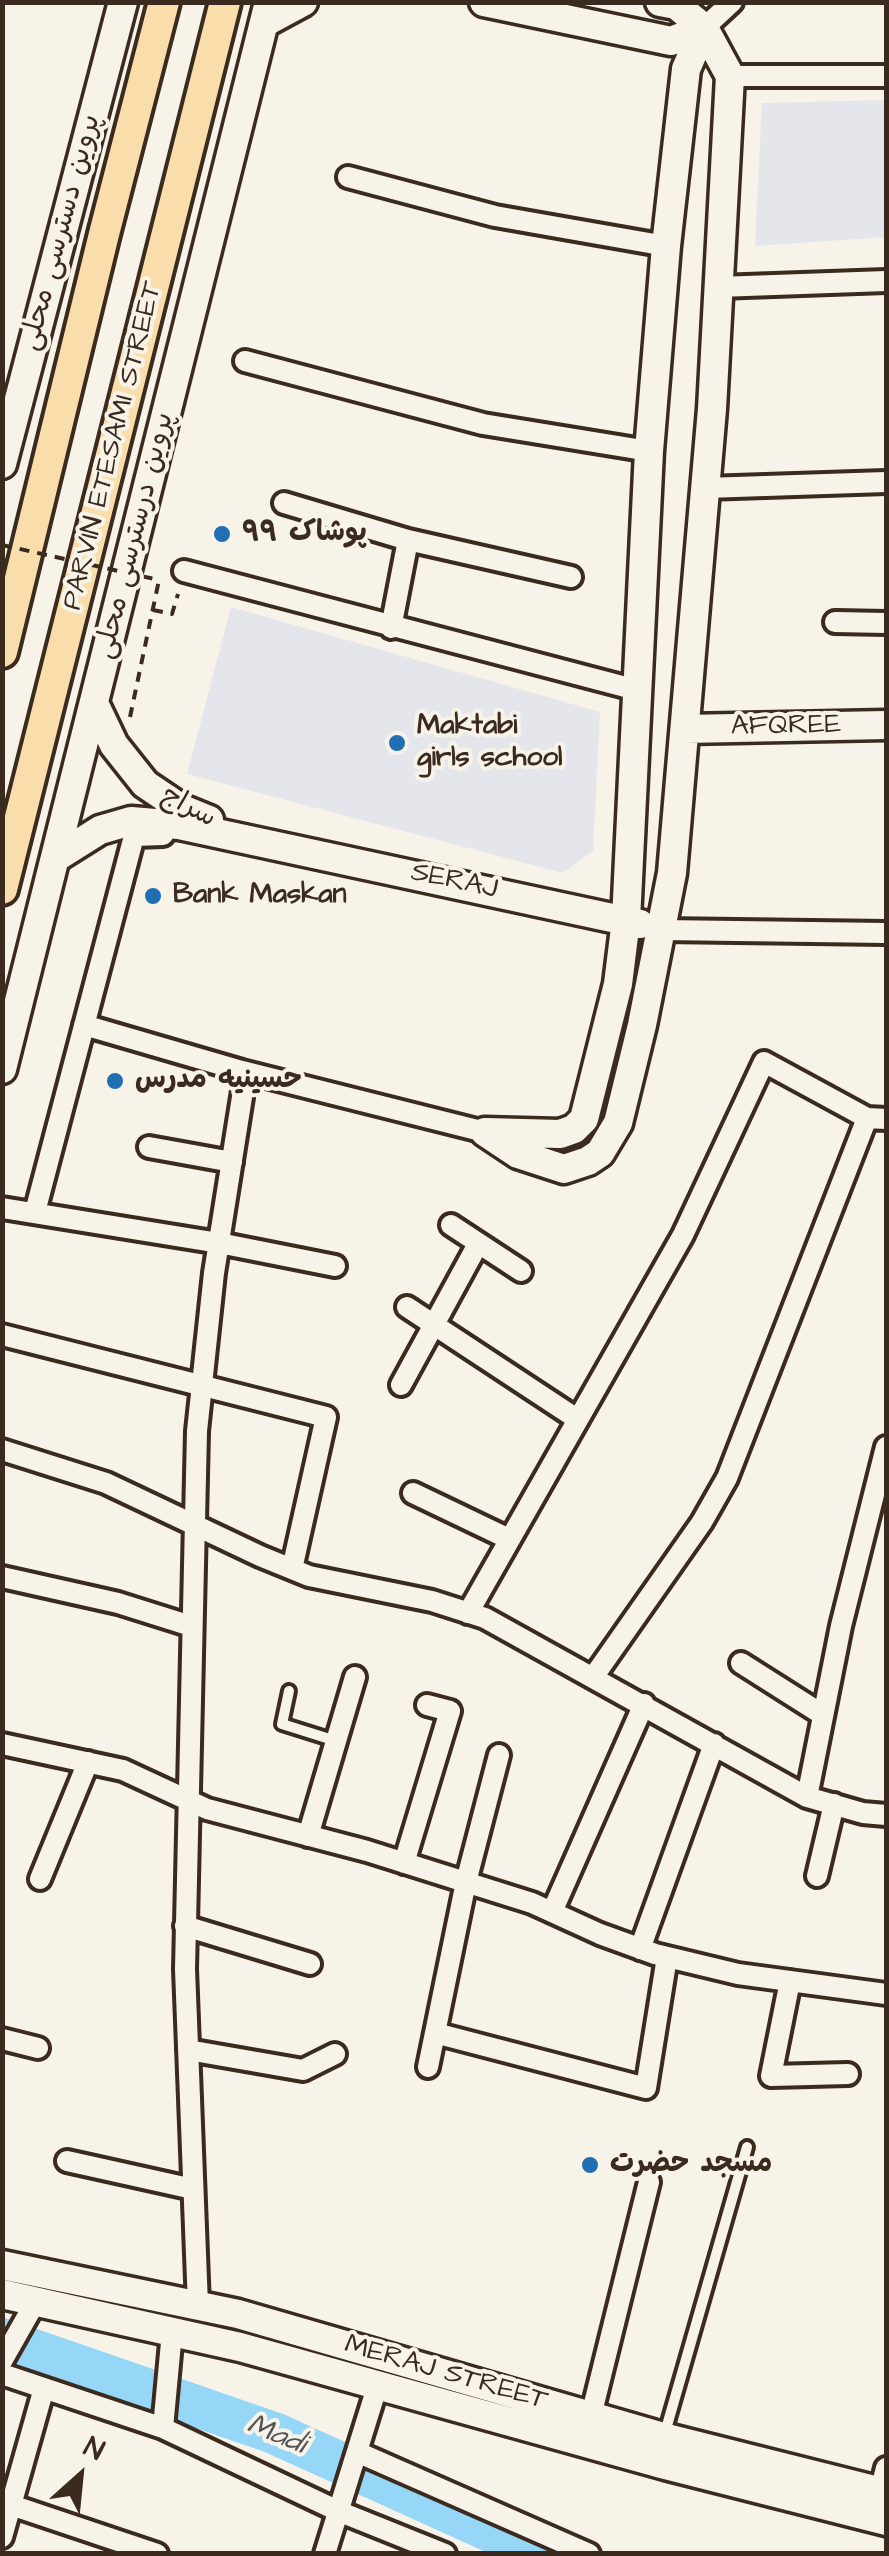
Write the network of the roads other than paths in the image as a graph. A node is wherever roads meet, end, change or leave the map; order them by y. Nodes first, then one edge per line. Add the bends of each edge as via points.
1 (123, 2) edge
2 (164, 2) edge
3 (225, 2) edge
4 (302, 2) edge
5 (484, 2) edge
6 (660, 2) edge
7 (732, 2) edge
8 (267, 13) edge
9 (704, 28) junction
10 (730, 76) junction
11 (886, 76) edge
12 (348, 178) dead end
13 (666, 246) junction
14 (886, 281) edge
15 (718, 287) junction
16 (245, 361) dead end
17 (648, 452) junction
18 (2, 464) edge
19 (886, 482) edge
20 (705, 488) junction
21 (284, 503) dead end
22 (408, 540) junction
23 (184, 571) road end
24 (571, 576) dead end
25 (835, 622) dead end
26 (886, 622) edge
27 (392, 628) junction
28 (2, 652) edge
29 (637, 690) junction
30 (94, 703) junction
31 (886, 725) edge
32 (685, 729) junction
33 (202, 829) junction
34 (247, 837) junction
35 (56, 857) junction
36 (2, 889) edge
37 (626, 920) junction
38 (660, 930) junction
39 (886, 933) edge
40 (84, 1025) junction
41 (2, 1068) edge
42 (246, 1072) junction
43 (877, 1118) edge
44 (484, 1132) junction
45 (148, 1147) dead end
46 (232, 1162) junction
47 (2, 1208) edge
48 (35, 1212) junction
49 (451, 1225) dead end
50 (219, 1243) junction
51 (478, 1244) junction
52 (335, 1266) dead end
53 (521, 1271) dead end
54 (407, 1307) dead end
55 (434, 1324) junction
56 (2, 1336) edge
57 (401, 1384) dead end
58 (201, 1387) junction
59 (578, 1419) junction
60 (886, 1446) edge
61 (2, 1450) edge
62 (413, 1493) dead end
63 (193, 1525) junction
64 (509, 1539) junction
65 (292, 1569) junction
66 (2, 1578) edge
67 (468, 1612) junction
68 (191, 1626) junction
69 (742, 1664) dead end
70 (594, 1676) junction
71 (354, 1677) dead end
72 (289, 1691) dead end
73 (644, 1704) junction
74 (428, 1705) dead end
75 (823, 1716) junction
76 (336, 1741) junction
77 (2, 1744) edge
78 (714, 1744) junction
79 (498, 1755) dead end
80 (88, 1762) junction
81 (807, 1797) junction
82 (187, 1798) junction
83 (834, 1804) junction
84 (886, 1815) edge
85 (308, 1836) junction
86 (404, 1862) junction
87 (816, 1876) dead end
88 (40, 1879) dead end
89 (466, 1882) junction
90 (552, 1912) junction
91 (185, 1926) junction
92 (640, 1949) junction
93 (667, 1957) junction
94 (310, 1964) dead end
95 (790, 1982) junction
96 (886, 1994) edge
97 (434, 2033) junction
98 (2, 2040) edge
99 (38, 2048) dead end
100 (188, 2050) junction
101 (334, 2054) dead end
102 (428, 2067) dead end
103 (848, 2074) dead end
104 (747, 2148) dead end
105 (67, 2162) dead end
106 (650, 2182) dead end
107 (193, 2189) junction
108 (2, 2265) edge
109 (2, 2294) edge
110 (36, 2301) junction
111 (198, 2306) junction
112 (172, 2332) junction
113 (2, 2361) edge
114 (2, 2374) edge
115 (378, 2384) junction
116 (44, 2388) junction
117 (591, 2416) junction
118 (163, 2428) junction
119 (663, 2437) junction
120 (357, 2452) junction
121 (884, 2484) edge
122 (12, 2506) junction
123 (338, 2511) junction
124 (886, 2521) edge
125 (2, 2537) edge
126 (158, 2554) edge
127 (325, 2554) edge
128 (445, 2554) edge
129 (588, 2554) edge

1 - 18 street, پروین دسترسی محلی
2 - 28 main road
3 - 36 main road, PARVIN ETESAMI STREET
4 - 8 street
5 - 9 street via 671,41
6 - 9 street via 676,5
7 - 9 street
8 - 30 street, پروین درسترسی محلی
9 - 10 street
9 - 13 street via 686,68
10 - 11 street
10 - 15 street
12 - 13 street via 495,216
13 - 17 street
14 - 15 street
15 - 20 street
16 - 17 street via 483,424
17 - 29 street
19 - 20 street
20 - 32 street
21 - 22 street
22 - 24 street
22 - 27 street
23 - 27 street
25 - 26 street
27 - 29 street
29 - 37 street
30 - 34 street, سراج via 114,745 145,784
30 - 35 street, پروین درسترسی محلی
31 - 32 street, AFQREE
32 - 38 street
33 - 34 street, سراج
33 - 35 street, سراج via 131,821 100,830
33 - 40 street via 134,836
34 - 37 street, SERAJ
35 - 41 street, پروین درسترسی محلی
37 - 38 street, SERAJ
37 - 44 street via 618,984 584,1120 560,1134
38 - 39 street
38 - 44 street via 618,1123 600,1153 564,1169 518,1154
40 - 42 street
40 - 48 street
42 - 44 street
42 - 46 street
43 - 59 street via 764,1062 683,1236
43 - 70 street via 728,1478
45 - 46 street
46 - 50 street
47 - 48 street
48 - 50 street
49 - 51 street
50 - 52 street
50 - 58 street
51 - 53 street
51 - 55 street
54 - 55 street
55 - 57 street
55 - 59 street
56 - 58 street
58 - 63 street
58 - 65 street via 326,1417
59 - 64 street
60 - 75 street
61 - 63 street via 106,1483
62 - 64 street
63 - 65 street
63 - 68 street
64 - 67 street
65 - 67 street
66 - 68 street
67 - 70 street
68 - 82 street
69 - 75 street
70 - 73 street
71 - 76 street
72 - 76 lane via 282,1724
73 - 78 street
73 - 90 street
74 - 86 street via 450,1711
75 - 81 street
76 - 85 street
77 - 80 street
78 - 81 street
78 - 92 street
79 - 89 street
80 - 82 street
80 - 88 street
81 - 83 street
82 - 85 street
82 - 91 street
83 - 84 street
83 - 87 street
85 - 86 street
86 - 89 street
89 - 90 street
89 - 97 street
90 - 92 street
91 - 94 street
91 - 100 street
92 - 93 street
93 - 95 street
93 - 97 street via 646,2088
95 - 96 street
95 - 103 street via 771,2076
97 - 102 street
98 - 99 street
100 - 101 street via 303,2070
100 - 107 street
104 - 119 lane
105 - 107 street
106 - 117 street
107 - 111 street
108 - 111 street, MERAJ STREET
109 - 110 street, MERAJ STREET
110 - 112 street, MERAJ STREET
110 - 113 street
111 - 117 street, MERAJ STREET
112 - 115 street, MERAJ STREET
112 - 118 street
114 - 116 street
115 - 120 street
115 - 124 street, MERAJ STREET
116 - 118 street
116 - 122 street
117 - 119 street, MERAJ STREET
118 - 123 street
119 - 121 street, MERAJ STREET
120 - 123 street
120 - 129 street
122 - 125 street
122 - 126 street
123 - 127 street
123 - 128 street

